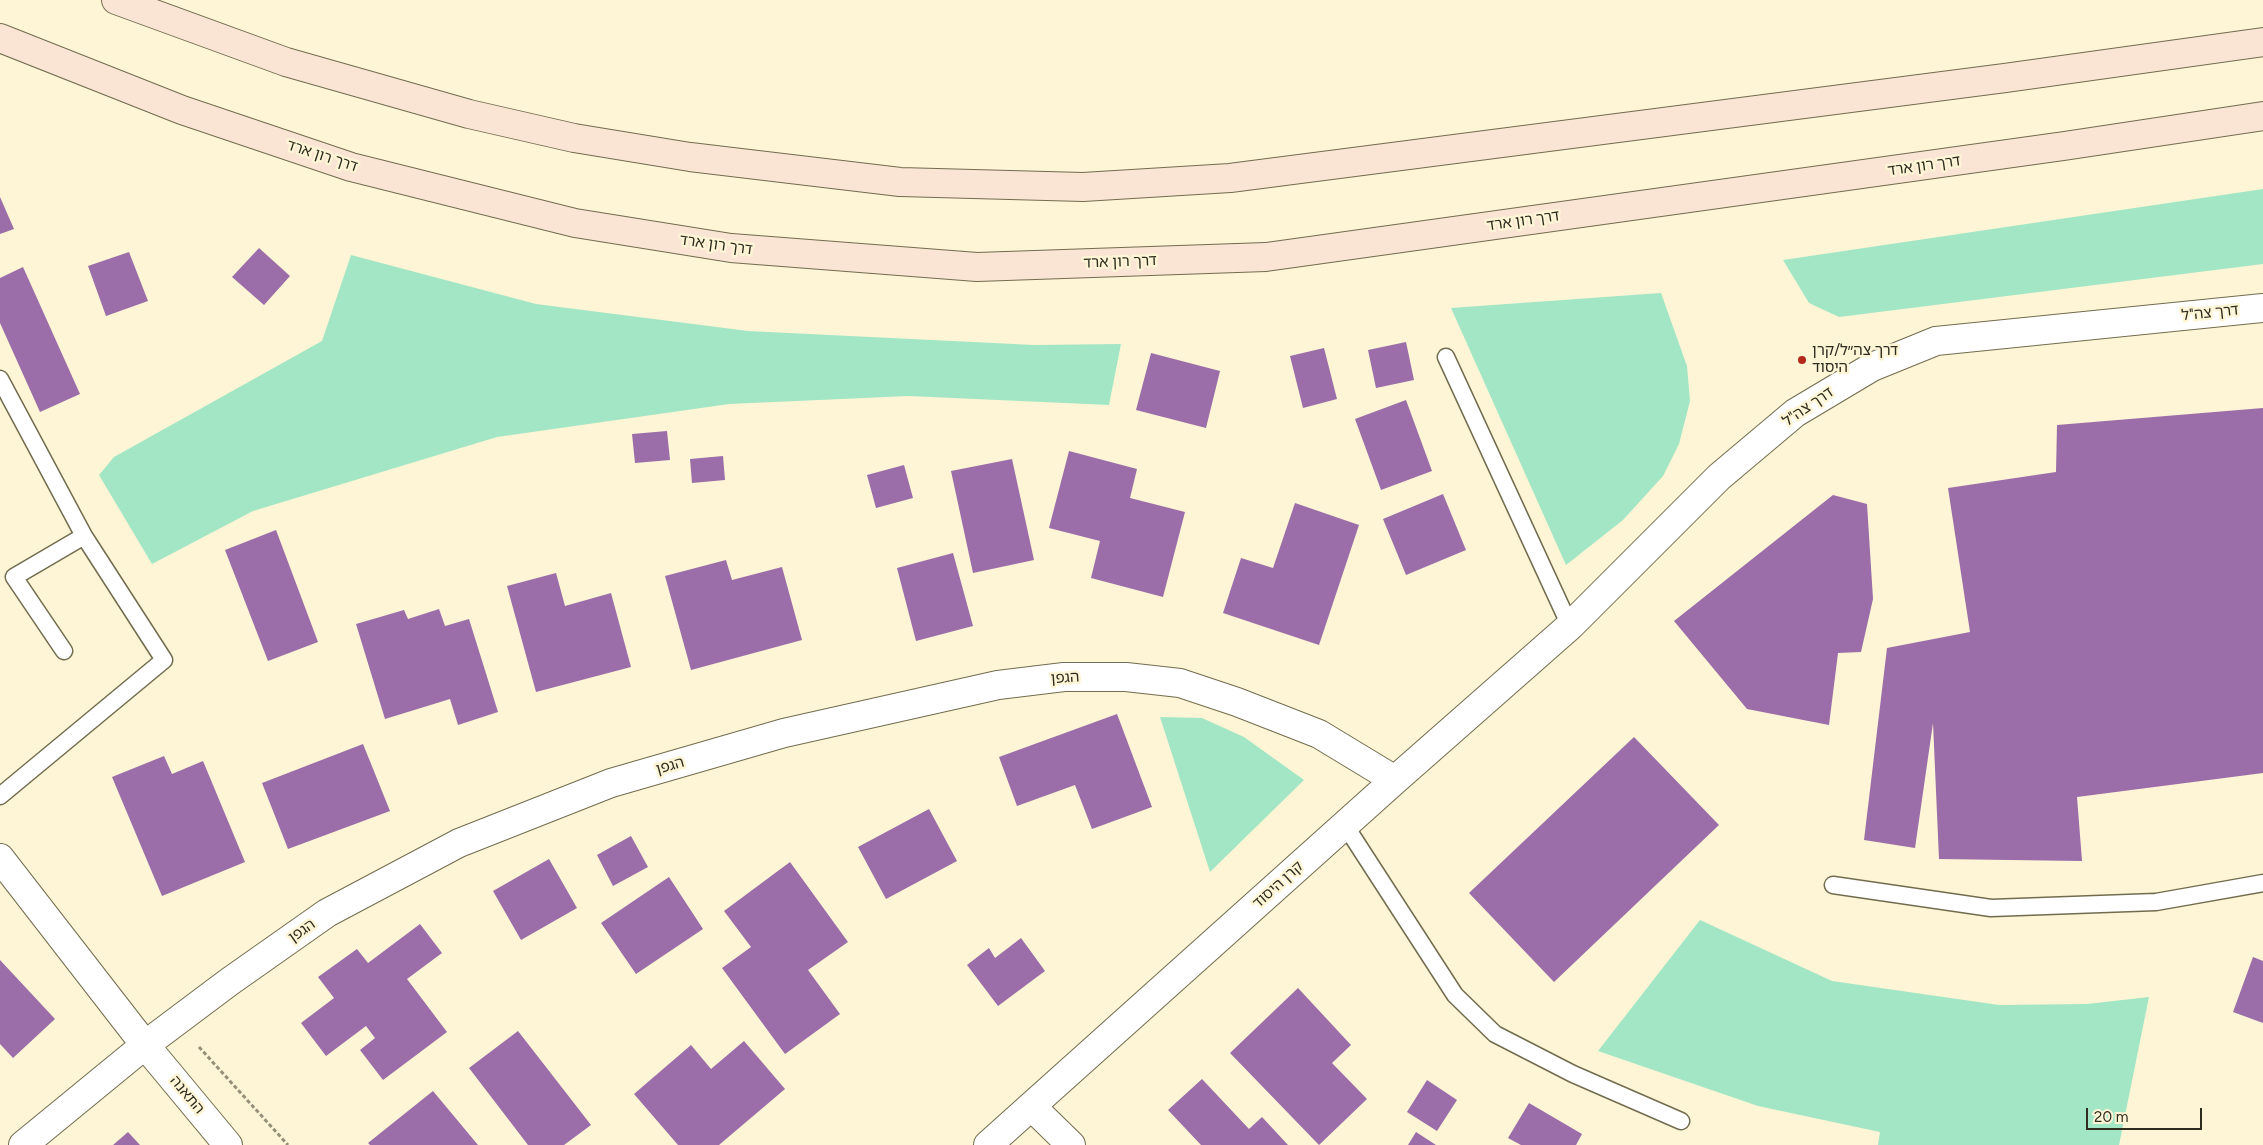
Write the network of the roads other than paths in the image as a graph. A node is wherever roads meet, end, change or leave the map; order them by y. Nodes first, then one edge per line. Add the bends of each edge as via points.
1 (116, 0) edge
2 (0, 38) edge
3 (2263, 42) edge
4 (2263, 116) edge
5 (2263, 308) edge
6 (1446, 357) dead end
7 (0, 379) edge
8 (84, 536) junction
9 (1570, 626) junction
10 (64, 651) dead end
11 (1394, 780) junction
12 (0, 796) edge
13 (1344, 825) junction
14 (0, 858) edge
15 (2263, 883) edge
16 (1833, 884) dead end
17 (145, 1045) junction
18 (1032, 1107) junction
19 (1681, 1120) dead end
20 (23, 1145) edge
21 (228, 1145) edge
22 (988, 1145) edge
23 (1071, 1145) edge

1 - 3 main road via 286,62 469,114 574,138 690,157 900,182 1083,187 1230,178
2 - 4 main road, דרך רון ארד via 182,110 351,167 575,223 731,248 977,267 1266,256 2054,148
5 - 9 street, דרך צה"ל via 1936,341 1872,367 1795,413 1719,477
6 - 9 lane
7 - 8 lane
8 - 10 lane via 14,577
8 - 12 lane via 164,660
9 - 11 street, קרן היסוד
11 - 13 street, קרן היסוד
11 - 17 street, הגפן via 1319,734 1180,683 1126,677 1073,677 998,685 784,734 610,783 458,843 327,913
13 - 18 street, קרן היסוד
13 - 19 lane via 1455,996 1495,1034 1573,1074
14 - 17 street, התאנה
15 - 16 lane via 2156,902 1991,908
17 - 20 street, הגפן
17 - 21 street, התאנה
18 - 22 street, קרן היסוד
18 - 23 street

